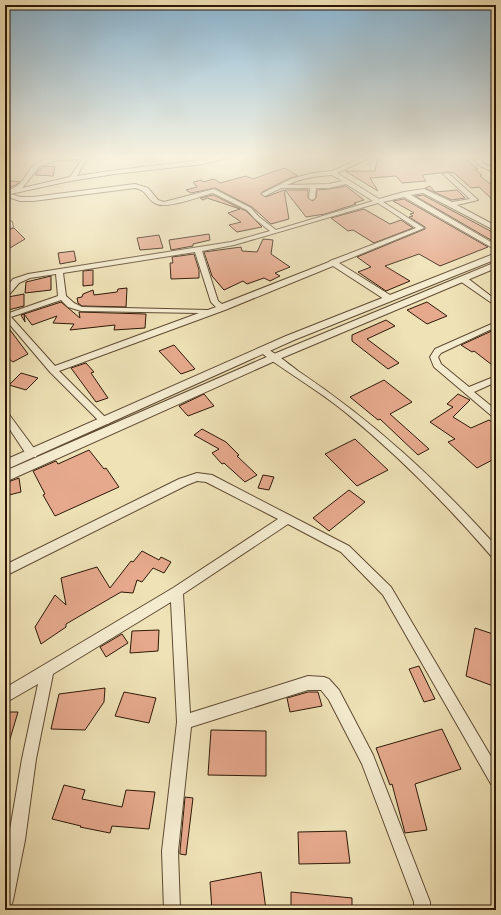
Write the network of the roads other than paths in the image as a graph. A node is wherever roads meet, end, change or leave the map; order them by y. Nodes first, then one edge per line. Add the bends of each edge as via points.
1 (19, 199) edge
2 (35, 199) edge
3 (153, 199) edge
4 (184, 199) edge
5 (230, 199) edge
6 (373, 199) edge
7 (389, 199) edge
8 (412, 199) edge
9 (440, 199) edge
10 (474, 199) edge
11 (378, 202) junction
12 (451, 204) junction
13 (5, 221) edge
14 (5, 228) edge
15 (496, 229) edge
16 (275, 232) junction
17 (496, 248) edge
18 (198, 250) junction
19 (496, 256) edge
20 (332, 262) junction
21 (496, 265) edge
22 (58, 270) junction
23 (459, 276) junction
24 (5, 294) edge
25 (387, 297) junction
26 (62, 298) junction
27 (496, 304) edge
28 (222, 308) junction
29 (212, 312) junction
30 (6, 314) edge
31 (335, 319) junction
32 (496, 324) edge
33 (9, 326) edge
34 (346, 327) junction
35 (263, 350) junction
36 (273, 358) junction
37 (53, 370) junction
38 (496, 379) edge
39 (468, 391) junction
40 (5, 415) edge
41 (496, 415) edge
42 (105, 422) junction
43 (32, 454) junction
44 (5, 465) edge
45 (5, 477) edge
46 (286, 520) junction
47 (496, 554) edge
48 (5, 571) edge
49 (177, 592) junction
50 (47, 671) junction
51 (5, 696) edge
52 (184, 722) junction
53 (496, 779) edge
54 (5, 900) edge
55 (172, 910) edge
56 (422, 910) edge

1 - 2 street
3 - 4 street via 159,204 164,204
5 - 16 street via 249,208
6 - 11 street
7 - 11 street
8 - 17 street
9 - 12 street
10 - 12 street
11 - 16 street
11 - 20 street via 421,228
12 - 15 street
13 - 14 street via 11,226
16 - 18 street
18 - 22 street
18 - 28 street via 215,302
19 - 23 street
20 - 25 street
20 - 28 street
21 - 23 street
22 - 24 street via 16,281
22 - 26 street
23 - 25 street
23 - 27 street
23 - 34 street
25 - 31 street
26 - 29 street via 81,309
26 - 30 street
28 - 29 street
29 - 37 street
30 - 33 street
31 - 34 street
31 - 35 street
32 - 39 street via 438,351 434,357 437,365
33 - 37 street
34 - 36 street
35 - 36 street
35 - 42 street
36 - 45 street
36 - 47 street via 346,408 399,453 458,510
37 - 42 street
38 - 39 street
39 - 41 street
40 - 43 street
42 - 43 street
43 - 44 street
46 - 48 street via 208,478 197,477
46 - 49 street
46 - 53 street via 345,549 388,591
49 - 50 street
49 - 52 street
50 - 51 street
50 - 54 street
52 - 55 street via 170,851
52 - 56 street via 308,683 324,684 334,695 368,760 422,902

